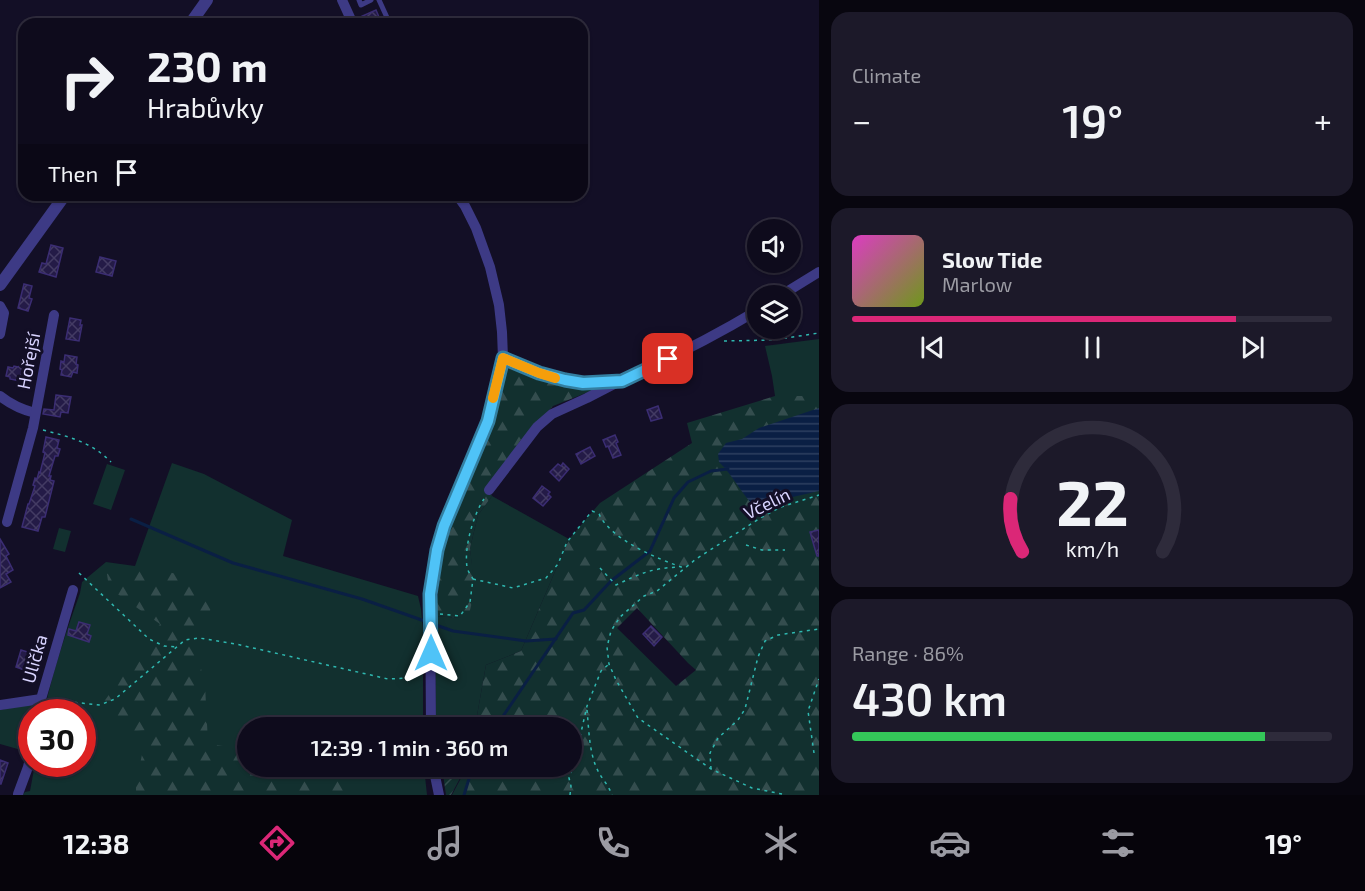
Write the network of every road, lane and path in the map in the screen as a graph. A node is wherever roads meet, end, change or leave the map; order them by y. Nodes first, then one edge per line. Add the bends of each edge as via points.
1 (207, 0) edge
2 (342, 0) edge
3 (359, 0) edge
4 (371, 0) edge
5 (379, 0) edge
6 (194, 18) edge
7 (350, 18) edge
8 (387, 18) edge
9 (61, 201) edge
10 (462, 201) edge
11 (819, 272) edge
12 (0, 285) edge
13 (798, 285) edge
14 (0, 306) edge
15 (54, 315) dead end
16 (747, 317) edge
17 (819, 333) edge
18 (0, 334) edge
19 (724, 340) dead end
20 (503, 358) junction
21 (622, 381) junction
22 (0, 396) edge
23 (35, 413) junction
24 (30, 436) junction
25 (111, 462) dead end
26 (489, 490) joint
27 (819, 495) edge
28 (7, 522) dead end
29 (746, 545) dead end
30 (784, 550) dead end
31 (680, 567) junction
32 (600, 568) dead end
33 (684, 568) junction
34 (79, 573) dead end
35 (473, 579) junction
36 (73, 590) dead end
37 (430, 614) junction
38 (819, 629) edge
39 (177, 647) junction
40 (609, 664) junction
41 (431, 672) junction
42 (819, 679) edge
43 (41, 699) edge
44 (18, 702) edge
45 (0, 705) edge
46 (96, 705) edge
47 (587, 706) junction
48 (431, 717) edge
49 (814, 753) dead end
50 (711, 769) junction
51 (24, 777) edge
52 (435, 777) edge
53 (18, 794) edge
54 (782, 794) edge
55 (439, 795) edge
56 (570, 795) edge
57 (612, 795) edge

1 - 6 street
2 - 7 street
3 - 4 lane via 361,4
5 - 8 lane
9 - 12 street
10 - 20 street via 490,267 499,305
11 - 13 street
14 - 18 street, Hořejší via 4,313
15 - 23 street, Hořejší
16 - 21 street
17 - 19 path via 773,340
20 - 21 street via 565,380
20 - 37 street via 488,421 437,550
21 - 26 street via 552,414
22 - 23 street, Hořejší
23 - 24 street, Hořejší
24 - 25 path via 35,438 38,429 74,438
24 - 28 street, Hořejší
26 - 35 path via 479,506 466,553 467,570
27 - 33 path, Včelín via 782,507
29 - 30 path
31 - 32 path via 641,573 616,585
31 - 33 path
31 - 35 path via 646,554 592,511 546,578 513,588
33 - 40 path, Včelín via 620,617 607,647
34 - 39 path via 149,639
35 - 37 path via 470,602 460,616
36 - 43 street, Ulička
37 - 41 street
38 - 50 path via 778,635 765,641 745,709 718,738 710,753
39 - 41 path via 185,640 199,638 388,679
39 - 46 path via 115,699
40 - 47 path via 601,671
40 - 50 path via 638,718
41 - 48 street
42 - 49 path via 808,711
44 - 45 street, Ulička
47 - 56 path via 569,778
47 - 57 path via 597,770
50 - 54 path via 752,788
51 - 53 street
52 - 55 street

